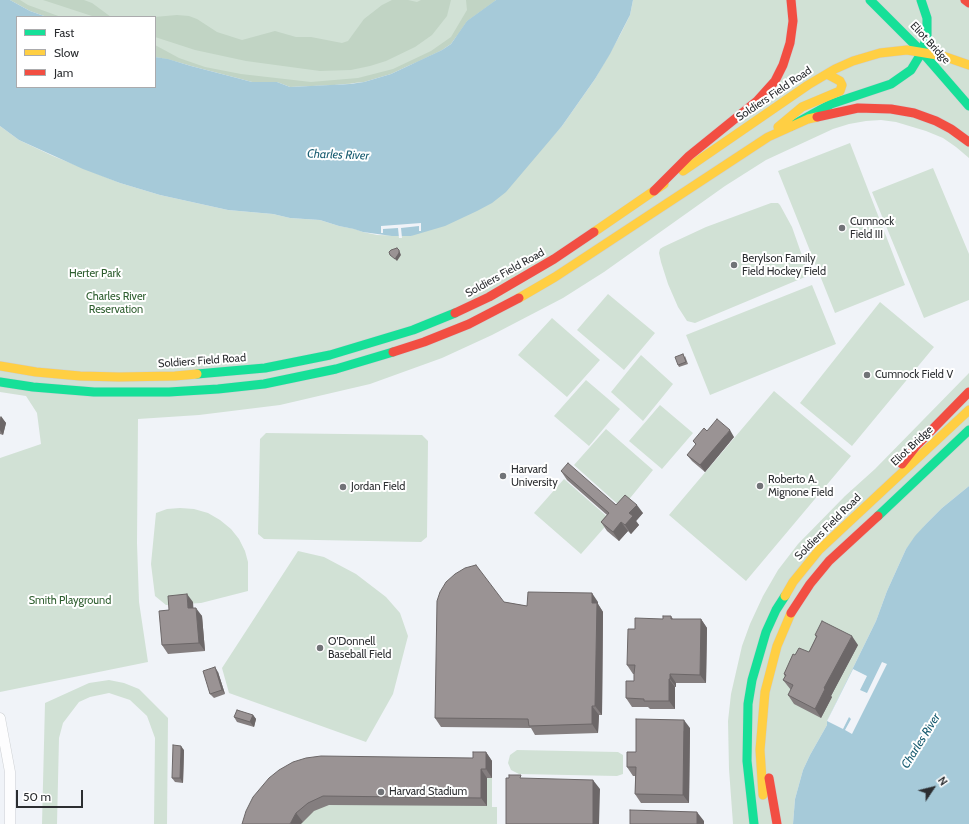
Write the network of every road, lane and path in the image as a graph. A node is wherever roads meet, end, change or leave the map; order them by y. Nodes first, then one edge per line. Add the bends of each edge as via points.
1 (791, 0) edge
2 (870, 0) edge
3 (921, 0) edge
4 (965, 0) edge
5 (969, 3) edge
6 (922, 52) junction
7 (969, 65) edge
8 (827, 74) junction
9 (969, 106) edge
10 (791, 126) junction
11 (768, 137) junction
12 (969, 142) edge
13 (654, 191) junction
14 (0, 366) edge
15 (0, 382) edge
16 (969, 392) edge
17 (969, 410) edge
18 (969, 430) edge
19 (872, 500) junction
20 (0, 718) edge
21 (761, 738) junction
22 (749, 786) junction
23 (763, 801) dead end
24 (10, 824) edge
25 (747, 824) edge
26 (754, 824) edge
27 (777, 824) edge

1 - 13 main road via 793,21 790,42 783,65 771,86 754,104 689,156
2 - 6 main road, Eliot Bridge
3 - 6 main road via 928,26
4 - 5 main road
6 - 7 main road, Soldiers Field Road
6 - 8 main road, Soldiers Field Road via 901,50 873,55 847,63
6 - 9 main road, Eliot Bridge
6 - 10 main road via 911,70 898,80 831,104
8 - 11 main road via 840,81 840,92 798,110
8 - 13 main road, Soldiers Field Road
10 - 11 main road
10 - 12 main road via 845,110 864,107 885,108 914,113 936,121
11 - 15 main road via 532,290 469,324 402,350 311,375 212,390 94,392
13 - 14 main road, Soldiers Field Road via 554,259 489,297 413,330 330,355 265,368 167,377 80,376
16 - 19 main road, Soldiers Field Road via 917,445
17 - 19 main road, Eliot Bridge
18 - 21 main road via 837,553 805,591 784,628 771,664 765,692
19 - 22 main road, Soldiers Field Road via 808,562 786,593 770,625 756,664 748,704
20 - 24 street via 10,772
21 - 23 main road
21 - 27 main road
22 - 25 main road
22 - 26 main road, Soldiers Field Road

